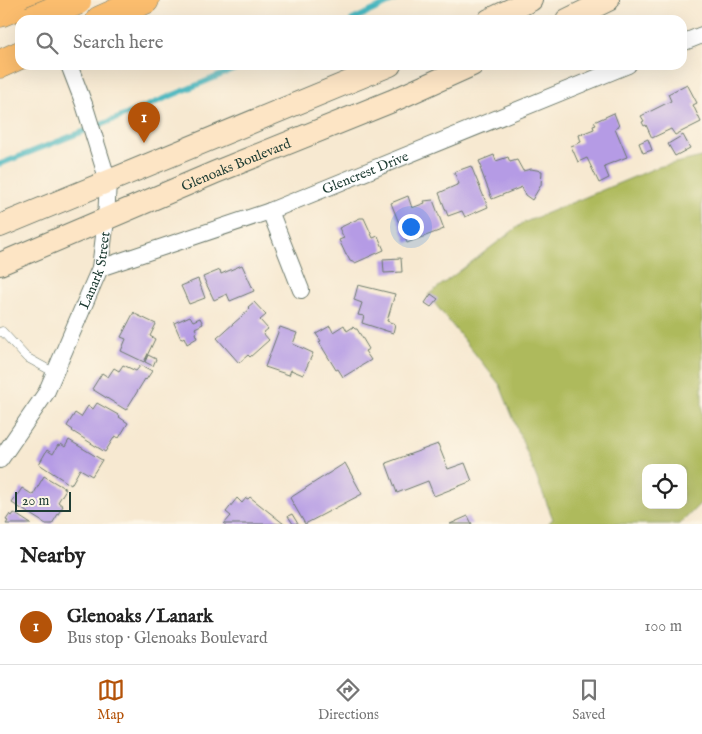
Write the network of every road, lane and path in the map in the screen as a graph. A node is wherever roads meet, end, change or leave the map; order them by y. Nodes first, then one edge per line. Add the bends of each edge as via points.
1 (78, 0) edge
2 (145, 0) edge
3 (531, 0) edge
4 (608, 0) edge
5 (24, 10) edge
6 (37, 15) edge
7 (111, 15) edge
8 (500, 15) edge
9 (577, 15) edge
10 (15, 19) edge
11 (0, 33) edge
12 (702, 35) edge
13 (687, 41) edge
14 (15, 56) edge
15 (0, 64) edge
16 (70, 70) edge
17 (378, 70) edge
18 (461, 70) edge
19 (616, 70) edge
20 (108, 181) junction
21 (270, 211) junction
22 (106, 220) junction
23 (0, 226) edge
24 (0, 264) edge
25 (100, 268) junction
26 (301, 290) dead end
27 (0, 332) edge
28 (55, 373) junction
29 (0, 460) edge

1 - 5 highway, bridge
2 - 7 highway
3 - 8 main road
4 - 9 main road
5 - 6 street
10 - 11 highway
12 - 13 street
14 - 15 highway
16 - 20 street, Lanark Street
17 - 20 main road
18 - 22 main road, Glenoaks Boulevard
19 - 21 street, Glencrest Drive
20 - 22 street, Lanark Street
20 - 23 main road
21 - 25 street, Glencrest Drive
21 - 26 street
22 - 24 main road, Glenoaks Boulevard
22 - 25 street, Lanark Street
25 - 28 street, Lanark Street
27 - 28 lane via 26,357
28 - 29 street, Lanark Street via 46,393

